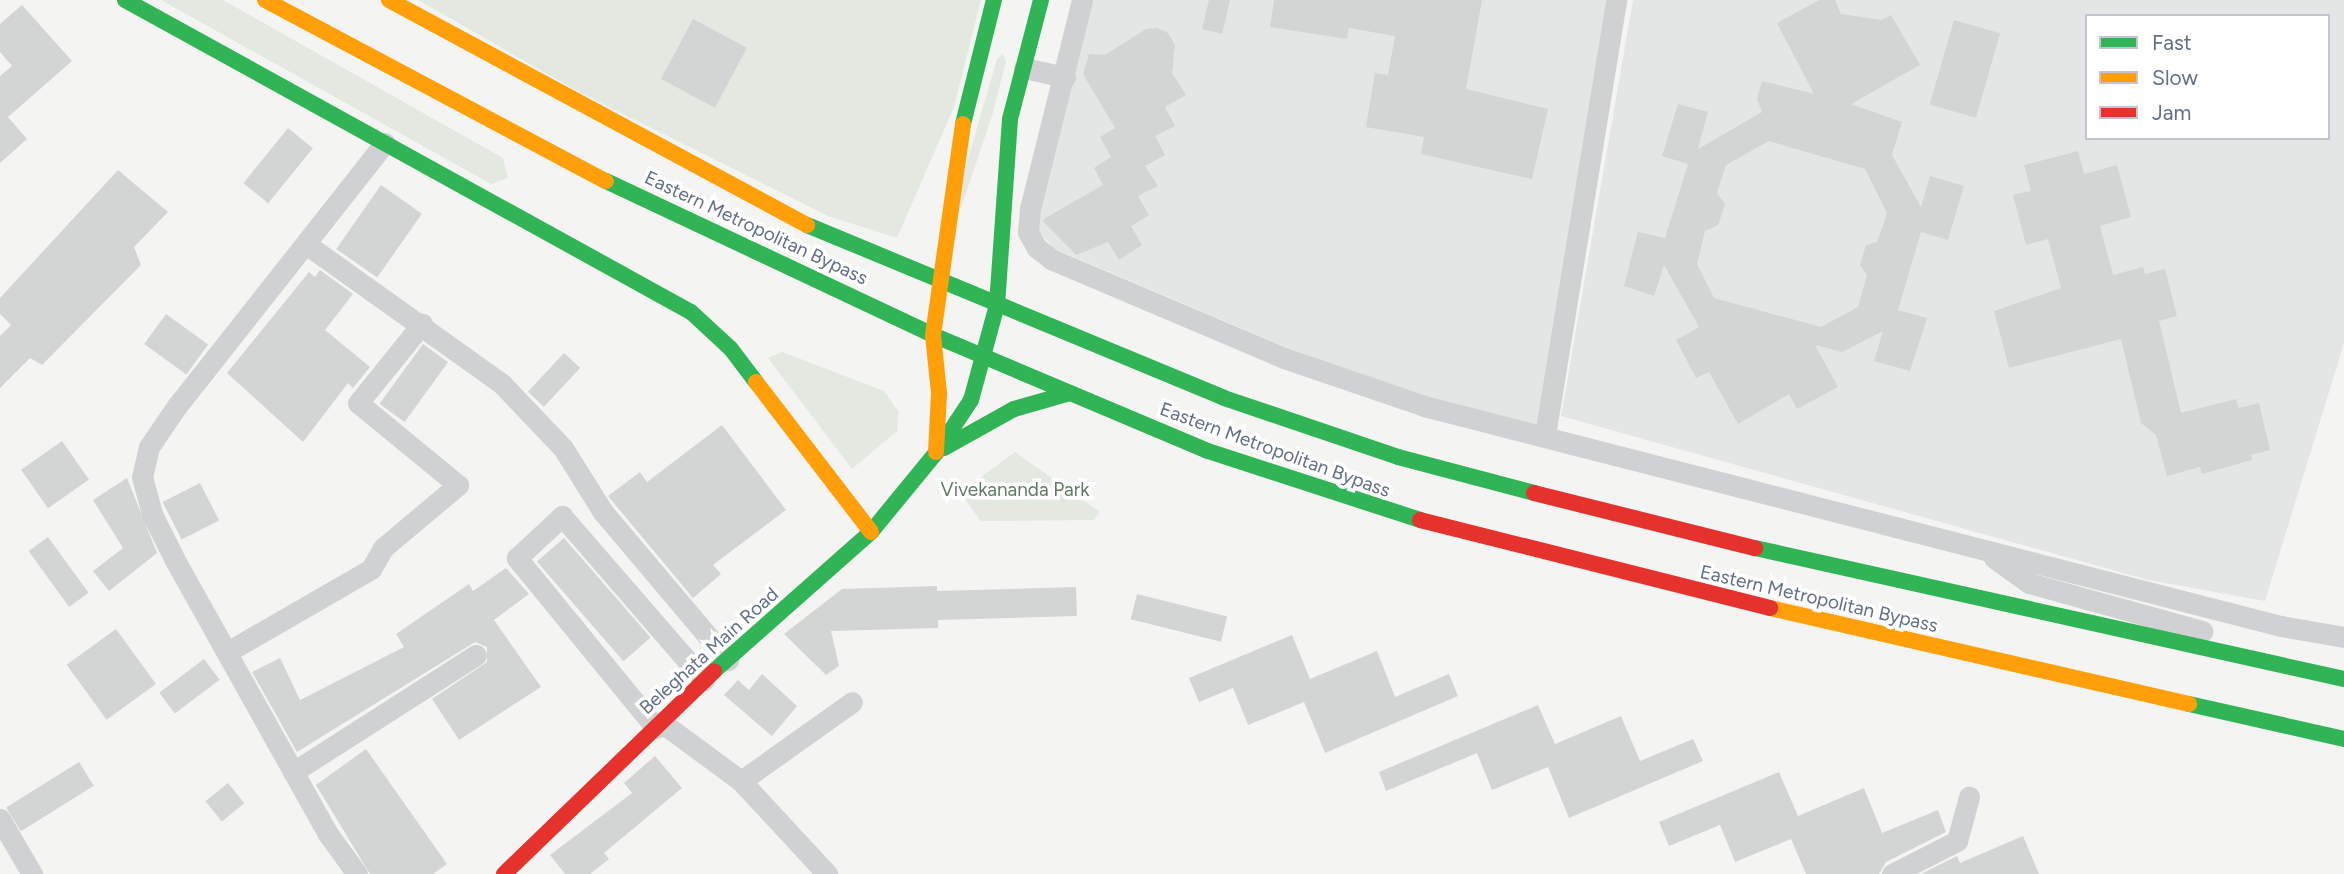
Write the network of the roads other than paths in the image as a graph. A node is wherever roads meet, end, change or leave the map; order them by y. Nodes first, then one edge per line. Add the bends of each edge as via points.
1 (125, 0) edge
2 (265, 0) edge
3 (388, 0) edge
4 (994, 0) edge
5 (1041, 0) edge
6 (1082, 0) edge
7 (1616, 0) edge
8 (1024, 68) junction
9 (1065, 77) junction
10 (385, 144) junction
11 (306, 244) junction
12 (940, 281) junction
13 (997, 305) junction
14 (422, 324) junction
15 (933, 335) junction
16 (986, 355) junction
17 (1070, 393) junction
18 (1545, 435) junction
19 (936, 453) junction
20 (871, 532) junction
21 (1983, 550) junction
22 (2344, 637) edge
23 (229, 651) junction
24 (476, 655) dead end
25 (728, 660) junction
26 (2253, 660) junction
27 (2344, 679) edge
28 (705, 680) junction
29 (852, 702) dead end
30 (658, 725) junction
31 (2344, 739) edge
32 (293, 772) junction
33 (741, 781) junction
34 (1969, 797) dead end
35 (0, 819) edge
36 (32, 874) edge
37 (357, 874) edge
38 (504, 874) edge
39 (827, 874) edge
40 (1892, 874) edge

1 - 10 main road
2 - 15 main road, Eastern Metropolitan Bypass via 539,149
3 - 12 main road, Eastern Metropolitan Bypass via 822,234
4 - 12 main road via 966,106
5 - 8 main road, Beleghata Main Road
6 - 9 street
7 - 18 street
8 - 9 street
8 - 13 main road, Beleghata Main Road via 1010,119
9 - 18 street via 1028,232 1037,248 1051,259 1284,358 1424,406
10 - 11 street
10 - 20 main road via 659,293 710,327
11 - 14 street
11 - 23 street via 177,406 149,447 142,477 152,514 174,558
12 - 13 main road, Eastern Metropolitan Bypass
12 - 15 main road
13 - 16 main road, Beleghata Main Road
13 - 26 main road, Eastern Metropolitan Bypass via 1224,398 1398,457 1701,536
14 - 23 street via 358,403 458,485 383,548 371,569
14 - 25 street via 502,384 563,448 611,522
15 - 16 main road, Eastern Metropolitan Bypass
15 - 19 main road via 939,393
16 - 17 main road, Eastern Metropolitan Bypass
16 - 19 main road, Beleghata Main Road via 971,400
17 - 19 main road via 1014,409
17 - 31 main road, Eastern Metropolitan Bypass via 1208,451 1384,511 1690,590
18 - 21 street
19 - 20 main road, Beleghata Main Road
20 - 25 main road, Beleghata Main Road
21 - 22 street via 2280,626
21 - 26 street via 2029,583 2237,640
23 - 32 street
24 - 32 street
25 - 28 main road, Beleghata Main Road
26 - 27 main road, Eastern Metropolitan Bypass
28 - 30 main road, Beleghata Main Road
28 - 30 street via 562,516 517,558
29 - 33 street
30 - 33 street
30 - 38 main road, Beleghata Main Road
32 - 37 street
33 - 39 street
34 - 40 street via 1957,841
35 - 36 street

